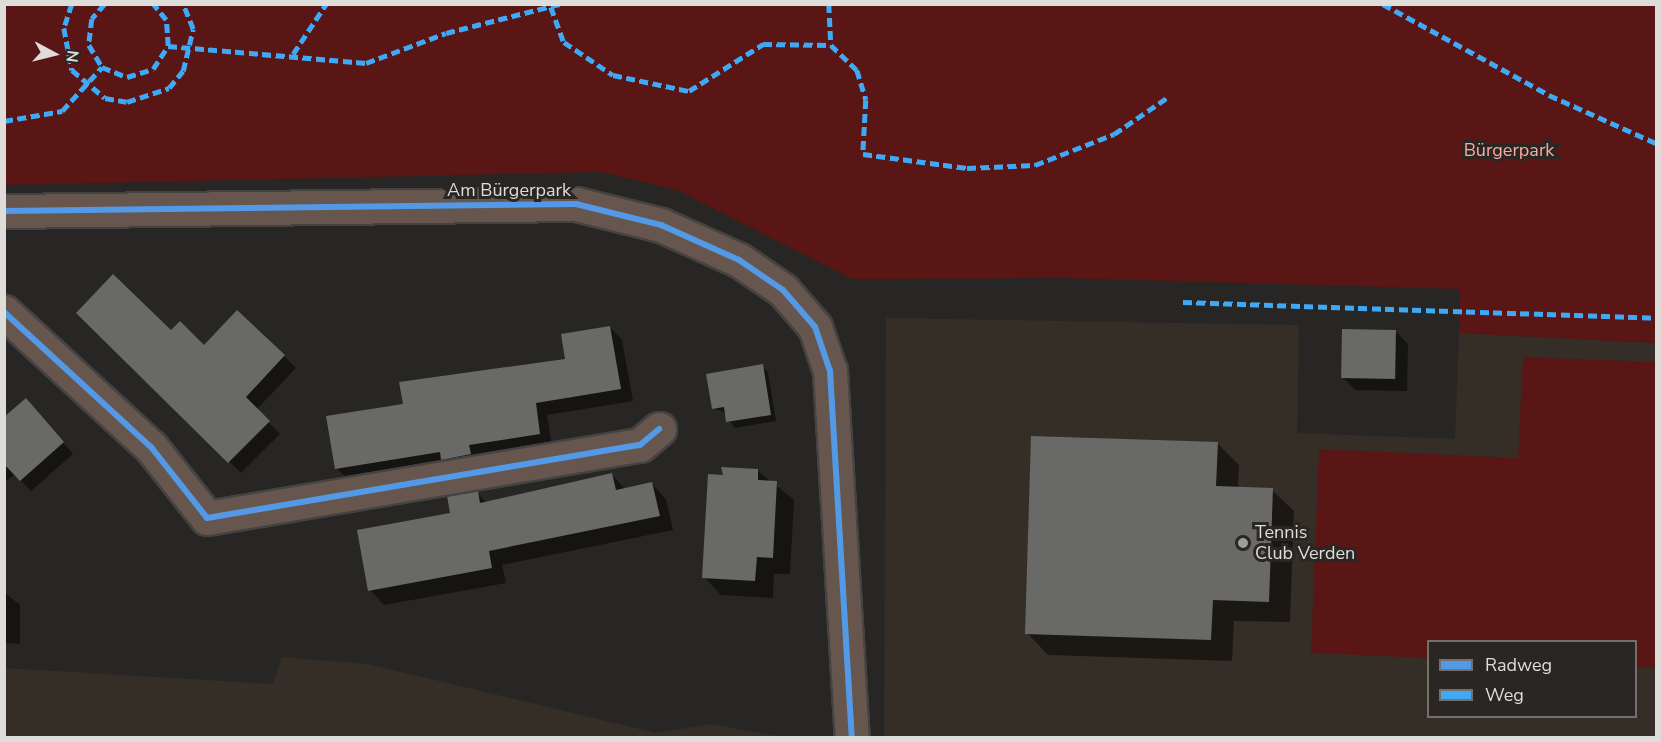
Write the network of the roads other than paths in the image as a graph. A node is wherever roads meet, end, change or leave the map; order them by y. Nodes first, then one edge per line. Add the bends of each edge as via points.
1 (4, 211) edge
2 (4, 312) edge
3 (659, 429) dead end
4 (852, 730) edge

1 - 4 street, Am Bürgerpark via 576,204 661,225 739,260 783,290 815,327 830,371
2 - 3 street via 151,447 207,518 640,445

